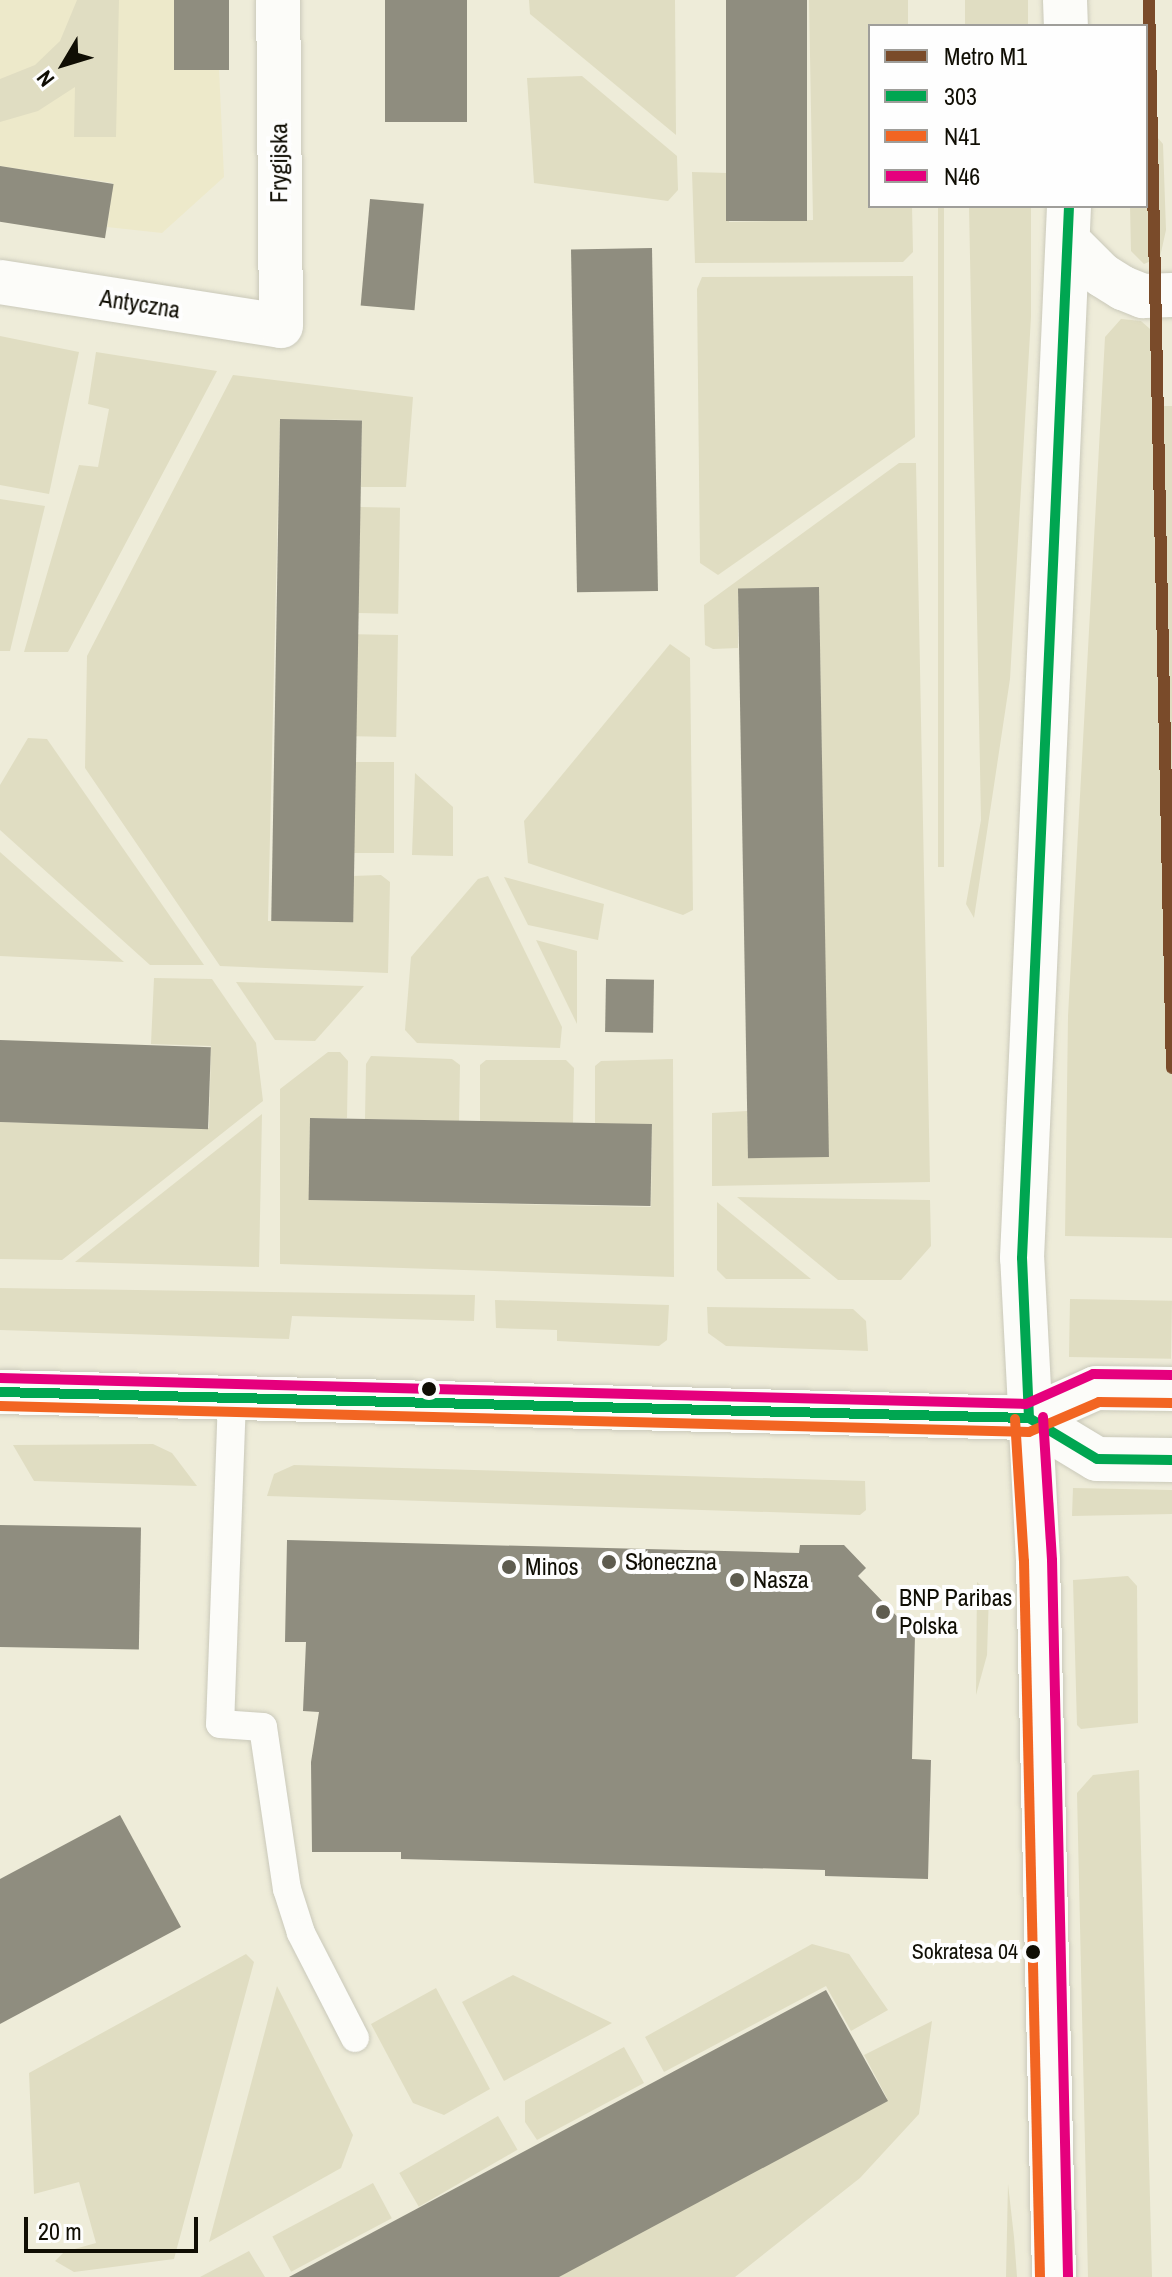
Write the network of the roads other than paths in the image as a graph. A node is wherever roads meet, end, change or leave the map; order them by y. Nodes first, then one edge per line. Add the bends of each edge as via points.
1 (278, 0) edge
2 (1065, 0) edge
3 (1066, 24) edge
4 (1070, 224) edge
5 (0, 282) edge
6 (1172, 295) edge
7 (281, 326) joint
8 (1172, 1389) edge
9 (0, 1392) edge
10 (232, 1399) junction
11 (1029, 1418) junction
12 (1172, 1460) edge
13 (355, 2038) dead end
14 (1054, 2277) edge

1 - 7 main road, Frygijska
2 - 3 main road
4 - 6 main road via 1102,275 1143,296
4 - 11 main road via 1022,1258
5 - 7 main road, Antyczna
8 - 11 main road via 1096,1388
9 - 10 main road
10 - 11 main road
10 - 13 lane via 220,1724 263,1727 287,1889 301,1933
11 - 12 main road via 1097,1459
11 - 14 main road via 1038,1560

